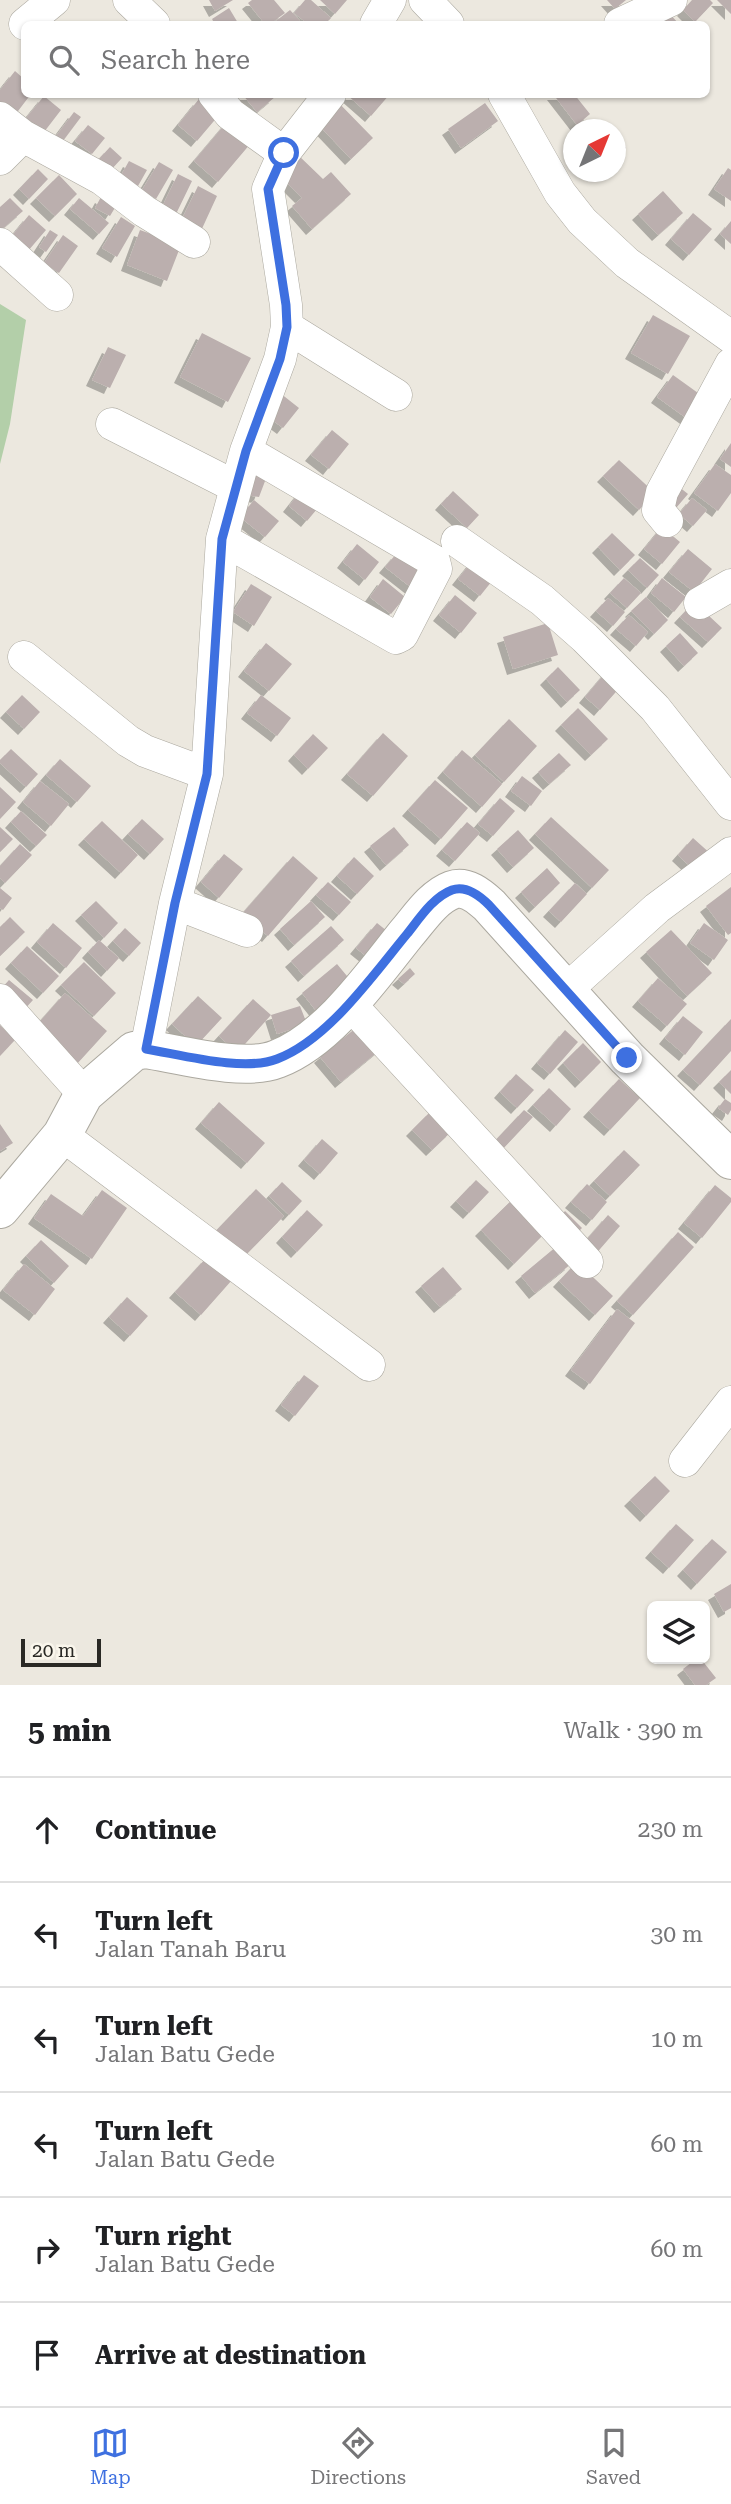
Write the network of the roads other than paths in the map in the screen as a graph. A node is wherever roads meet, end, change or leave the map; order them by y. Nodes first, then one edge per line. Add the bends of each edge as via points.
1 (54, 0) edge
2 (129, 0) edge
3 (390, 0) edge
4 (425, 0) edge
5 (671, 0) edge
6 (30, 21) edge
7 (151, 21) edge
8 (378, 21) edge
9 (446, 21) edge
10 (626, 21) edge
11 (217, 98) edge
12 (327, 98) edge
13 (506, 98) edge
14 (11, 127) edge
15 (284, 153) junction
16 (0, 159) edge
17 (194, 242) dead end
18 (0, 244) edge
19 (57, 295) dead end
20 (287, 327) junction
21 (731, 337) edge
22 (731, 364) edge
23 (396, 395) dead end
24 (112, 424) dead end
25 (246, 451) junction
26 (236, 487) junction
27 (667, 521) dead end
28 (222, 539) junction
29 (457, 541) dead end
30 (731, 585) edge
31 (700, 603) dead end
32 (24, 657) dead end
33 (207, 774) junction
34 (731, 804) edge
35 (731, 853) edge
36 (175, 903) junction
37 (247, 931) dead end
38 (565, 991) junction
39 (0, 1000) edge
40 (350, 1004) junction
41 (146, 1049) junction
42 (84, 1094) junction
43 (62, 1135) junction
44 (731, 1160) edge
45 (0, 1209) edge
46 (587, 1262) dead end
47 (369, 1365) dead end
48 (731, 1402) edge
49 (685, 1461) dead end

1 - 6 street
2 - 7 street
3 - 8 street
4 - 9 street
5 - 10 street
11 - 15 street via 230,114
12 - 15 street
13 - 21 street via 559,193 582,221 627,264
14 - 16 street
14 - 17 street via 102,179
15 - 20 street via 268,189
18 - 19 street
20 - 23 street
20 - 25 street
22 - 27 street via 662,492 658,510
24 - 26 street
25 - 26 street
25 - 28 street via 434,561 436,569 402,635 396,638
26 - 28 street
28 - 33 street
29 - 34 street via 542,600 585,638 655,708
30 - 31 street
32 - 33 street via 128,741
33 - 36 street
35 - 38 street via 657,908
36 - 37 street
36 - 41 street
38 - 40 street via 489,905 461,888 433,903
38 - 44 street
39 - 42 street
40 - 41 street via 276,1060 253,1065
40 - 46 street
41 - 42 street via 134,1052
42 - 43 street
43 - 45 street
43 - 47 street
48 - 49 street

